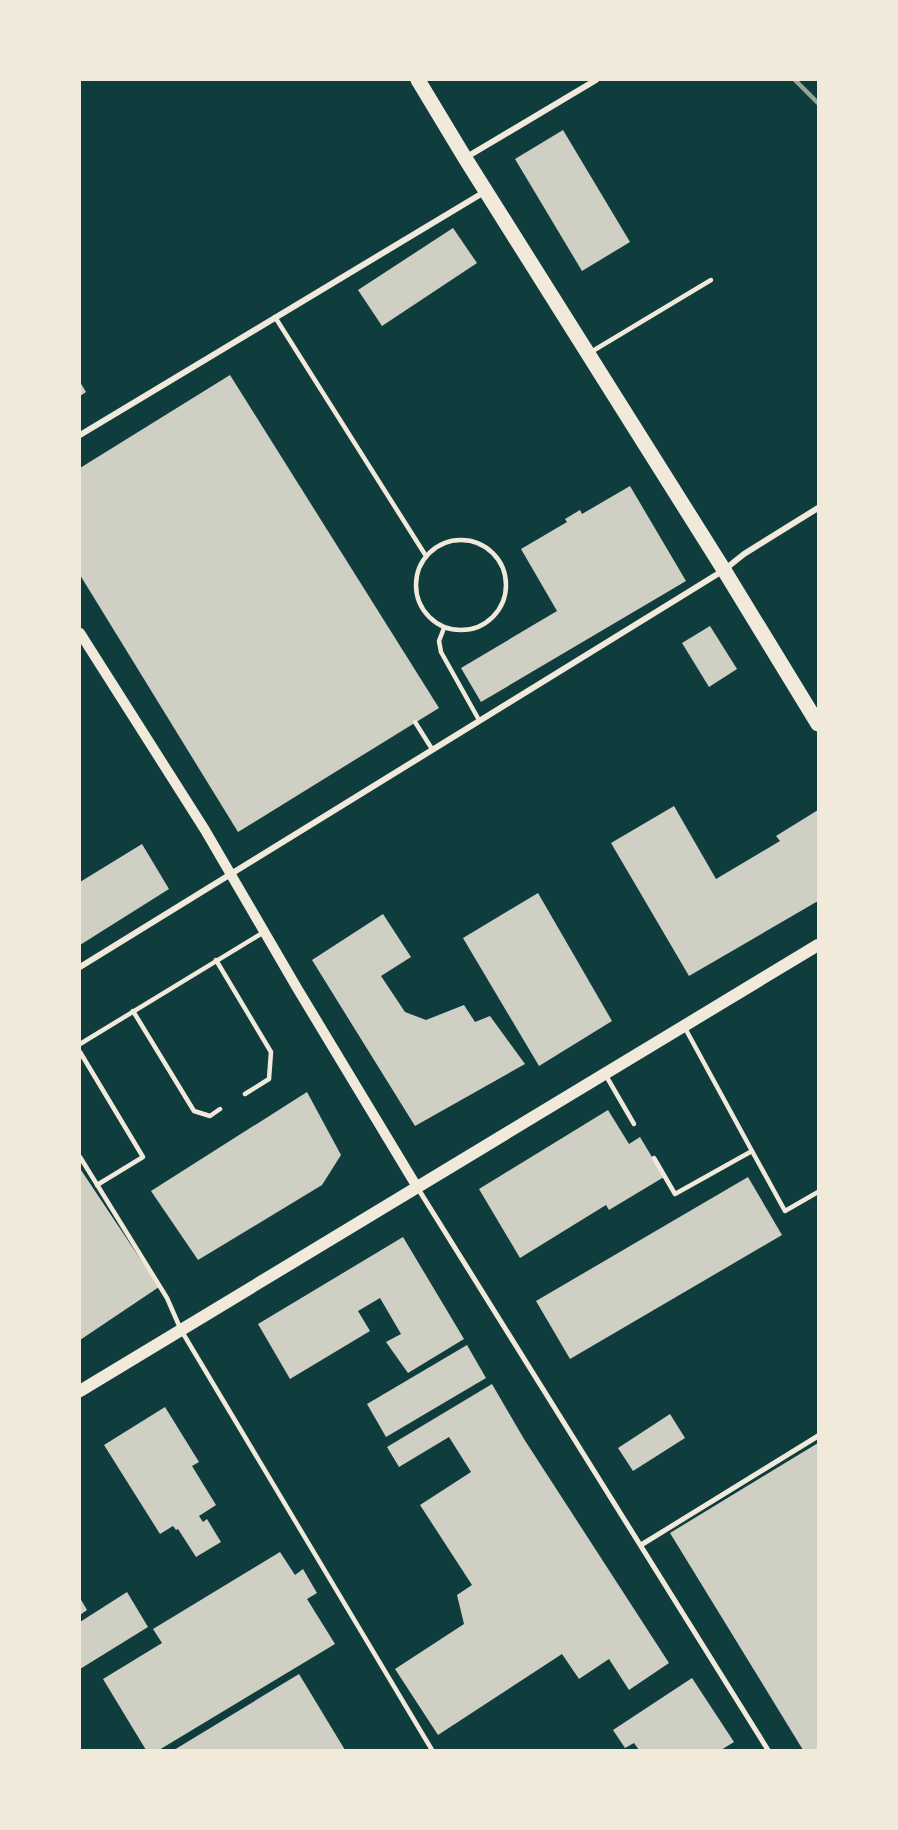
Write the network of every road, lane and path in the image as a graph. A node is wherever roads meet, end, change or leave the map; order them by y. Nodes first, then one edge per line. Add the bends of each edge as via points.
1 (418, 80) edge
2 (596, 80) edge
3 (465, 158) junction
4 (486, 191) junction
5 (711, 280) dead end
6 (275, 317) junction
7 (589, 354) junction
8 (80, 435) edge
9 (819, 508) edge
10 (426, 556) junction
11 (724, 570) junction
12 (444, 628) junction
13 (80, 633) edge
14 (479, 720) junction
15 (415, 722) dead end
16 (819, 724) edge
17 (432, 749) junction
18 (230, 873) junction
19 (264, 932) junction
20 (819, 945) edge
21 (216, 960) junction
22 (80, 967) edge
23 (133, 1011) junction
24 (684, 1025) junction
25 (80, 1044) edge
26 (80, 1052) edge
27 (604, 1074) junction
28 (245, 1094) dead end
29 (220, 1109) dead end
30 (634, 1124) dead end
31 (752, 1151) junction
32 (80, 1158) edge
33 (654, 1158) dead end
34 (97, 1185) junction
35 (417, 1187) junction
36 (819, 1192) edge
37 (181, 1330) junction
38 (80, 1391) edge
39 (819, 1436) edge
40 (640, 1545) junction
41 (432, 1750) edge
42 (768, 1750) edge

1 - 3 main road
2 - 3 street
3 - 4 main road
4 - 6 street
4 - 7 main road
5 - 7 lane
6 - 8 street
6 - 10 lane
7 - 11 main road
9 - 11 street
10 - 12 lane via 419,568 417,596 422,609
10 - 12 lane via 453,540 469,540 484,545 504,569 507,584 497,614 472,630
11 - 14 street
11 - 16 main road
12 - 14 lane via 439,641 441,652
13 - 18 street
14 - 17 street
15 - 17 lane
17 - 18 street
18 - 19 street
18 - 22 street
19 - 21 lane
19 - 35 street
20 - 24 main road
21 - 23 lane
21 - 28 lane via 270,1052 269,1079
23 - 25 lane
23 - 29 lane via 194,1111 210,1116
24 - 27 main road
24 - 31 lane
26 - 34 lane via 143,1157
27 - 30 lane
27 - 35 main road
31 - 33 lane via 675,1194
31 - 36 lane via 785,1211
32 - 34 lane
34 - 37 lane via 167,1298
35 - 37 main road
35 - 40 street
37 - 38 main road
37 - 41 lane
39 - 40 street
40 - 42 street

